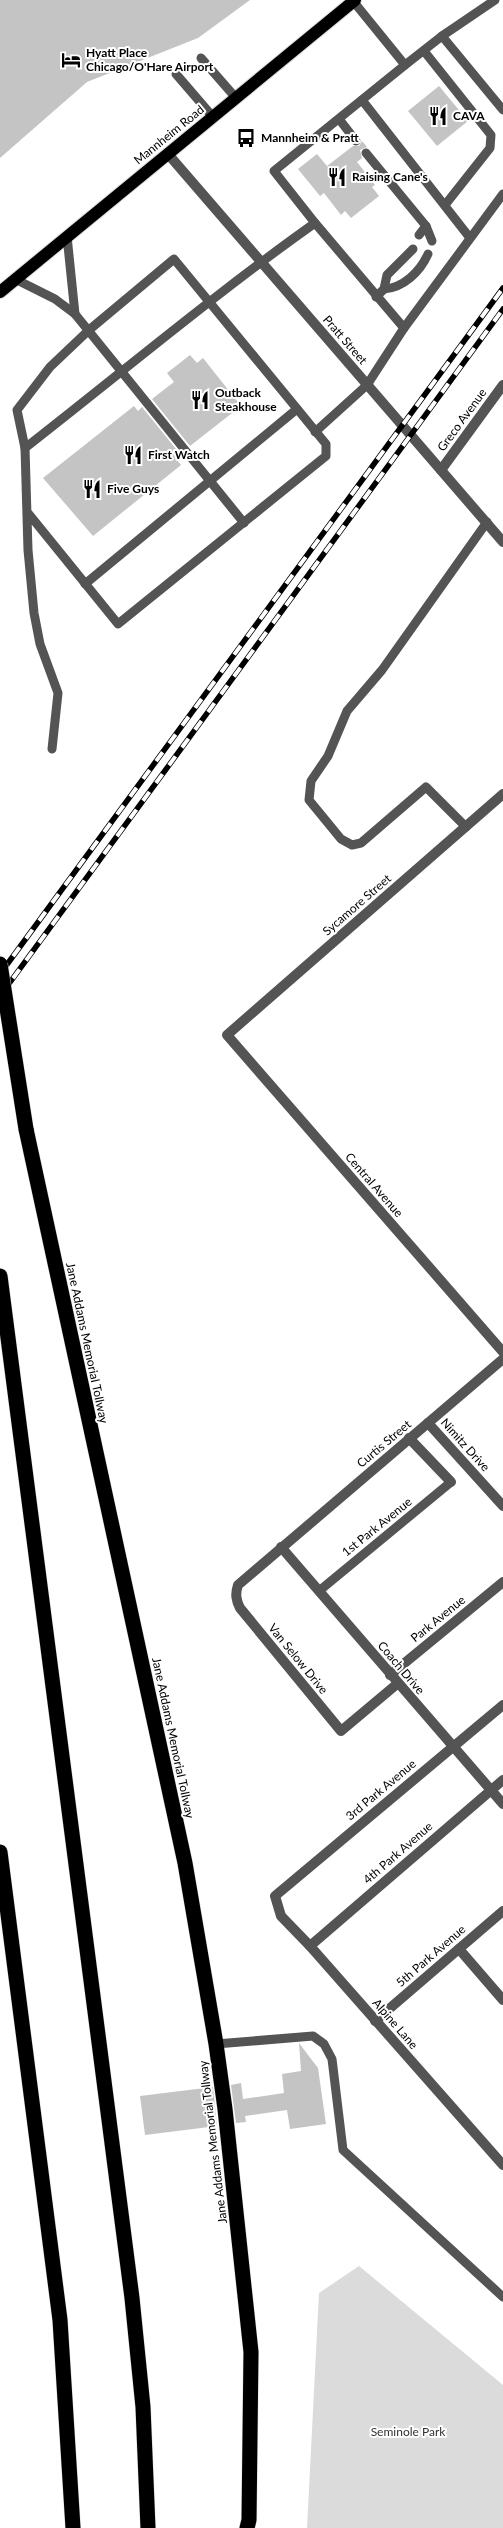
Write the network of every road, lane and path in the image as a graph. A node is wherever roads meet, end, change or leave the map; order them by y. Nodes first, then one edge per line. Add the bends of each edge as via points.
1 (495, 0) edge
2 (354, 1) edge
3 (442, 36) junction
4 (424, 51) junction
5 (201, 58) dead end
6 (405, 66) junction
7 (176, 74) dead end
8 (236, 98) junction
9 (362, 100) junction
10 (503, 110) edge
11 (213, 116) junction
12 (339, 119) junction
13 (356, 141) dead end
14 (366, 153) dead end
15 (168, 154) junction
16 (503, 194) edge
17 (444, 206) junction
18 (315, 223) junction
19 (426, 226) junction
20 (419, 235) dead end
21 (67, 236) junction
22 (470, 238) junction
23 (432, 241) dead end
24 (413, 249) dead end
25 (428, 254) dead end
26 (261, 261) junction
27 (15, 279) junction
28 (384, 289) junction
29 (0, 292) edge
30 (376, 297) junction
31 (208, 301) junction
32 (75, 314) junction
33 (404, 328) junction
34 (89, 330) junction
35 (122, 372) junction
36 (503, 384) edge
37 (368, 385) junction
38 (297, 409) junction
39 (315, 432) junction
40 (24, 448) junction
41 (441, 470) junction
42 (210, 481) junction
43 (28, 513) junction
44 (486, 522) junction
45 (244, 523) junction
46 (503, 542) edge
47 (85, 584) junction
48 (52, 749) dead end
49 (503, 794) edge
50 (466, 827) junction
51 (0, 964) edge
52 (227, 1035) joint
53 (0, 1276) edge
54 (503, 1352) edge
55 (503, 1359) edge
56 (428, 1423) junction
57 (410, 1438) junction
58 (451, 1482) joint
59 (503, 1506) edge
60 (281, 1547) junction
61 (503, 1582) edge
62 (319, 1591) junction
63 (390, 1675) junction
64 (397, 1684) junction
65 (503, 1704) edge
66 (452, 1747) junction
67 (503, 1780) edge
68 (490, 1791) junction
69 (503, 1804) edge
70 (0, 1852) edge
71 (275, 1896) joint
72 (503, 1911) edge
73 (310, 1946) junction
74 (459, 1949) junction
75 (503, 2000) edge
76 (375, 2020) junction
77 (216, 2044) junction
78 (503, 2165) edge
79 (503, 2297) edge
80 (248, 2525) edge
81 (73, 2528) edge
82 (148, 2528) edge

1 - 3 lane
2 - 6 lane
2 - 8 main road, Mannheim Road
3 - 4 lane
3 - 10 lane
4 - 6 lane
4 - 17 lane via 492,135 490,148
5 - 8 lane
6 - 9 lane
7 - 11 lane
8 - 11 main road, Mannheim Road
9 - 12 lane
9 - 17 lane
11 - 15 main road, Mannheim Road
12 - 13 lane
12 - 18 lane via 274,171
14 - 19 lane
15 - 21 main road, Mannheim Road
15 - 26 street, Pratt Street
16 - 22 lane
17 - 22 lane
18 - 26 lane
18 - 30 lane
19 - 20 lane
19 - 23 lane
21 - 27 main road, Mannheim Road
21 - 32 lane
22 - 33 lane
24 - 28 lane via 387,275
25 - 28 lane via 423,265 398,288
26 - 31 lane
26 - 37 street, Pratt Street
27 - 29 main road, Mannheim Road
27 - 32 lane via 55,299
28 - 30 lane
30 - 33 lane
31 - 34 lane via 174,258
31 - 35 lane
31 - 38 lane
32 - 34 lane
33 - 37 lane
34 - 35 lane
34 - 40 lane via 50,367 17,410
35 - 40 lane
35 - 42 lane
36 - 41 street, Greco Avenue
37 - 39 lane
37 - 41 street, Pratt Street
38 - 39 lane
38 - 42 lane
39 - 45 lane via 326,444 326,456
40 - 43 lane
41 - 44 street, Pratt Street
42 - 45 lane
42 - 47 lane
43 - 47 lane
43 - 48 lane via 34,613 40,644 58,693
44 - 46 street, Pratt Street
44 - 50 lane via 382,670 347,712 328,756 311,781 309,800 341,839 352,845 361,843 426,787
45 - 47 lane via 118,624
49 - 50 street, Sycamore Street
50 - 52 street, Sycamore Street
51 - 77 highway, Jane Addams Memorial Tollway, bridge via 26,1129 186,1863
52 - 54 street, Central Avenue
53 - 82 highway via 132,2298 143,2407
55 - 56 street, Curtis Street
56 - 57 street, Curtis Street
56 - 59 street, Nimitz Drive
57 - 58 street
57 - 60 street, Curtis Street
58 - 62 lane, 1st Park Avenue
60 - 62 street, Coach Drive
60 - 64 street, Van Selow Drive via 238,1586 237,1601 341,1731
61 - 63 street, Park Avenue
62 - 63 street, Coach Drive
63 - 64 street, Coach Drive
64 - 66 street, Coach Drive
65 - 66 street, 3rd Park Avenue
66 - 68 street, Coach Drive
66 - 71 street, 3rd Park Avenue
67 - 68 street, 4th Park Avenue
68 - 69 street, Coach Drive
68 - 73 street, 4th Park Avenue
70 - 81 highway via 60,2320
71 - 73 street, Alpine Lane via 281,1916
72 - 74 street, 5th Park Avenue
73 - 76 street, Alpine Lane
74 - 75 street
74 - 76 street, 5th Park Avenue
76 - 78 street, Alpine Lane
77 - 79 lane via 313,2036 324,2044 332,2059 343,2150
77 - 80 highway, Jane Addams Memorial Tollway via 226,2109 251,2352

